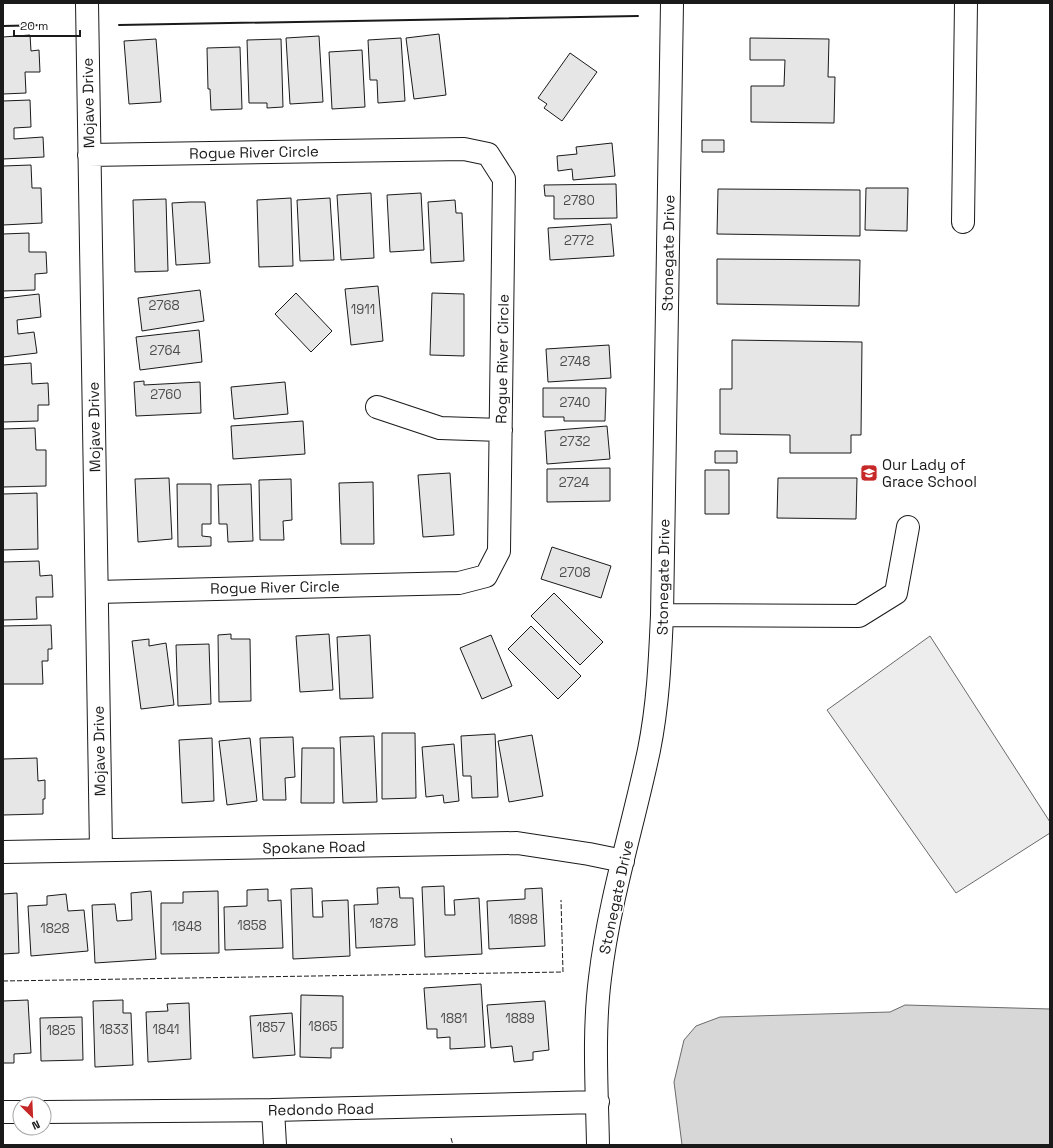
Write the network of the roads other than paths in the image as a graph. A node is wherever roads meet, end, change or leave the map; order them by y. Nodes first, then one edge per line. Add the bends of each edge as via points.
1 (87, 3) edge
2 (672, 3) edge
3 (966, 3) edge
4 (89, 155) junction
5 (963, 222) dead end
6 (377, 407) dead end
7 (501, 430) junction
8 (908, 527) dead end
9 (98, 592) junction
10 (662, 615) junction
11 (101, 850) junction
12 (3, 852) edge
13 (623, 861) junction
14 (598, 1102) junction
15 (273, 1110) junction
16 (52, 1112) edge
17 (275, 1145) edge
18 (598, 1145) edge

1 - 4 street, Mojave Drive
2 - 10 street, Stonegate Drive
3 - 5 street
4 - 7 street, Rogue River Circle via 464,148 488,154 504,179
4 - 9 street, Mojave Drive
6 - 7 street via 440,428
7 - 9 street, Rogue River Circle via 499,551 486,576 459,583
8 - 10 street via 896,593 859,616
9 - 11 street, Mojave Drive
10 - 13 street, Stonegate Drive via 659,687 649,749
11 - 12 street, Spokane Road
11 - 13 street, Spokane Road via 517,843
13 - 14 street, Stonegate Drive via 600,978
14 - 15 street, Redondo Road
14 - 18 street, Stonegate Drive
15 - 16 street, Redondo Road
15 - 17 street

